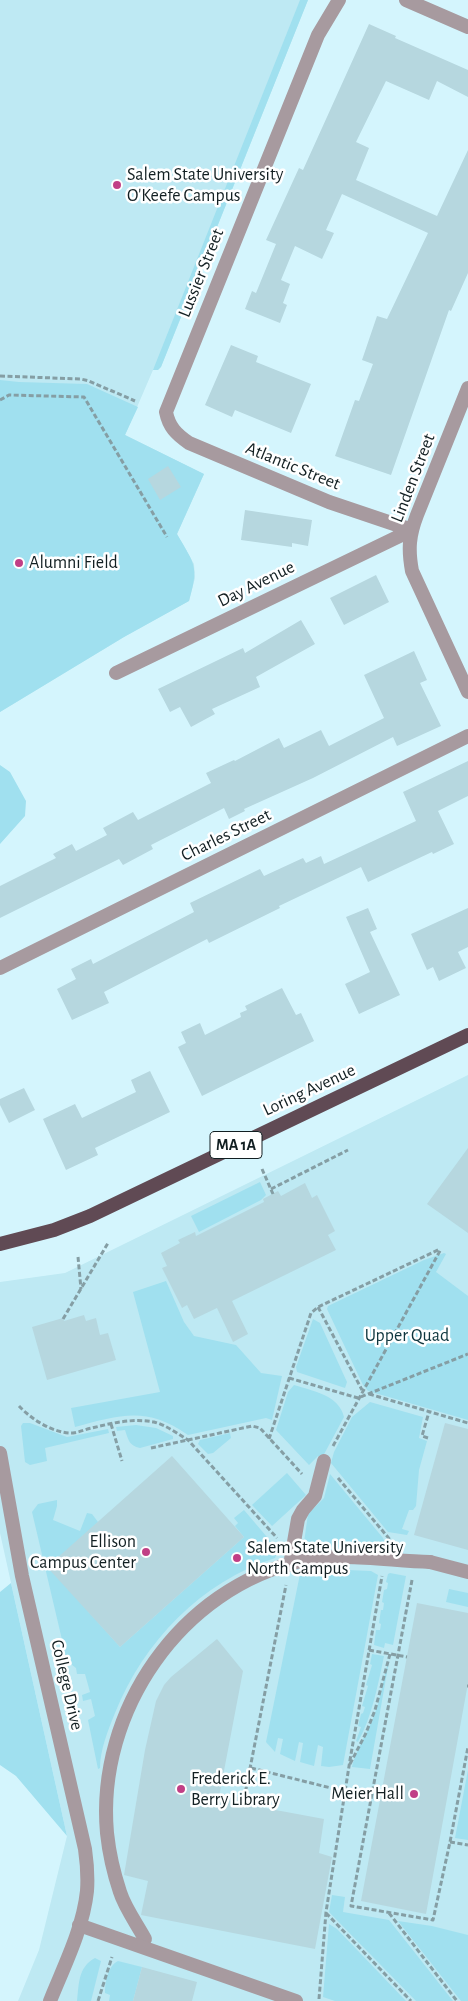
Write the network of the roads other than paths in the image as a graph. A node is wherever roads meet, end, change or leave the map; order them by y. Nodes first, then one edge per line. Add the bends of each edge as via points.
1 (339, 0) edge
2 (406, 0) edge
3 (468, 27) edge
4 (468, 388) edge
5 (168, 424) joint
6 (412, 530) junction
7 (116, 673) dead end
8 (467, 688) edge
9 (468, 736) edge
10 (0, 968) edge
11 (468, 1035) edge
12 (0, 1244) edge
13 (0, 1453) edge
14 (324, 1462) road end
15 (291, 1559) junction
16 (468, 1572) edge
17 (80, 1926) junction
18 (145, 1939) dead end
19 (50, 2001) edge
20 (296, 2001) edge

1 - 5 street, Lussier Street via 318,35 171,394 166,412
2 - 3 street
4 - 6 street, Linden Street
5 - 6 street, Atlantic Street via 189,443 329,502
6 - 7 street, Day Avenue
6 - 8 street, Linden Street via 409,551 412,571
9 - 10 street, Charles Street
11 - 12 highway, Loring Avenue / MA 1A via 90,1216 54,1230
13 - 17 street, College Drive via 22,1576 85,1848 88,1873
14 - 15 street via 315,1496 298,1519
15 - 16 street via 334,1557 430,1562
15 - 18 street via 244,1581 209,1603 187,1622 150,1669 120,1729 108,1778 107,1833 120,1894
17 - 19 street, College Drive
17 - 20 street

